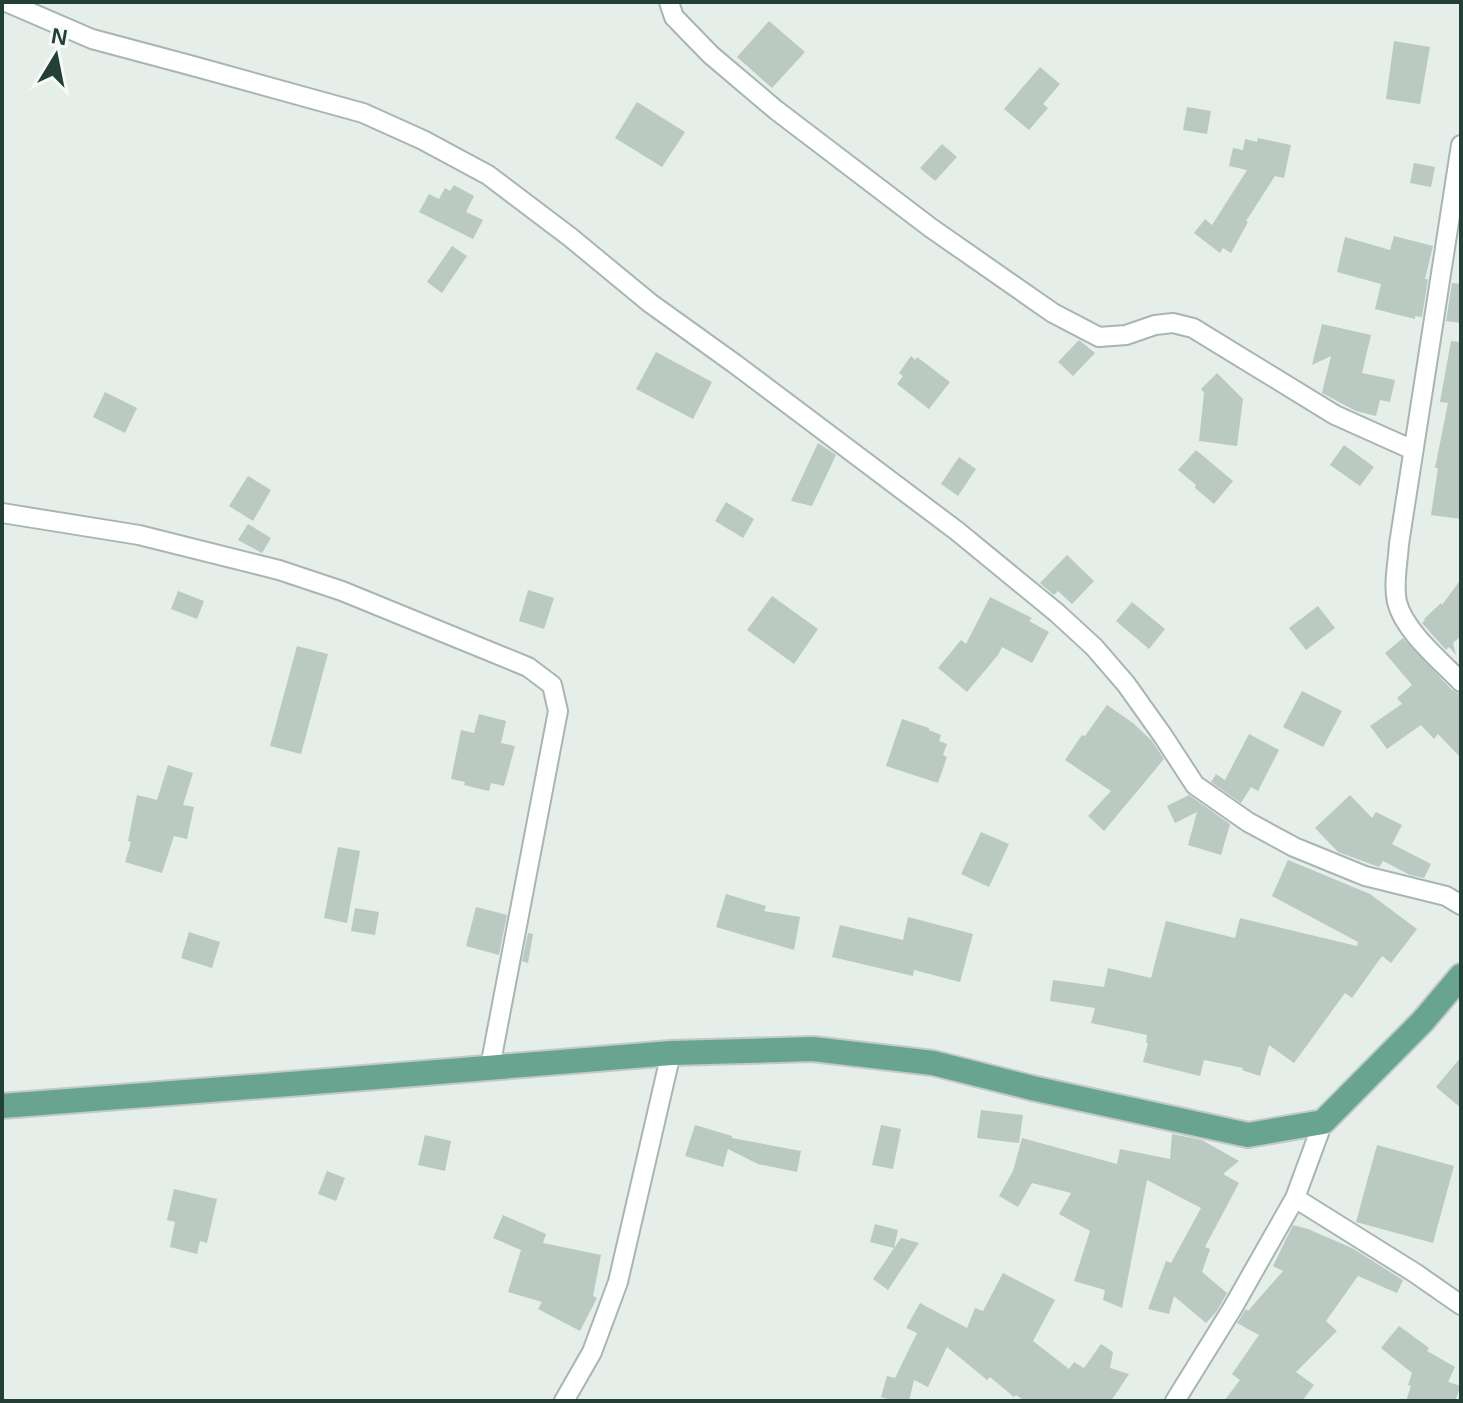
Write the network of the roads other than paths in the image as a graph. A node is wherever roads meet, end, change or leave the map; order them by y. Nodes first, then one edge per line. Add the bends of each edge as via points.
1 (6, 2) edge
2 (669, 2) edge
3 (1461, 145) edge
4 (1413, 450) junction
5 (2, 513) edge
6 (1461, 682) edge
7 (1461, 905) edge
8 (1461, 976) edge
9 (671, 1053) junction
10 (490, 1067) junction
11 (2, 1106) edge
12 (1323, 1122) junction
13 (1295, 1198) junction
14 (1461, 1305) edge
15 (1181, 1398) edge
16 (564, 1401) edge

1 - 7 street via 92,39 363,113 488,175 1057,613 1126,684 1195,785 1294,847 1365,876 1446,896
2 - 4 street via 674,17 711,55 776,110 1053,313 1099,337 1173,323 1193,328 1335,415
3 - 4 street
4 - 6 street via 1399,544 1397,601 1415,634
5 - 10 street via 139,535 279,570 528,667 552,685 558,711
8 - 12 main road
9 - 10 main road
9 - 12 main road via 813,1049 933,1063 1248,1135
9 - 16 street via 618,1282 592,1352
10 - 11 main road
12 - 13 street
13 - 14 street
13 - 15 street

